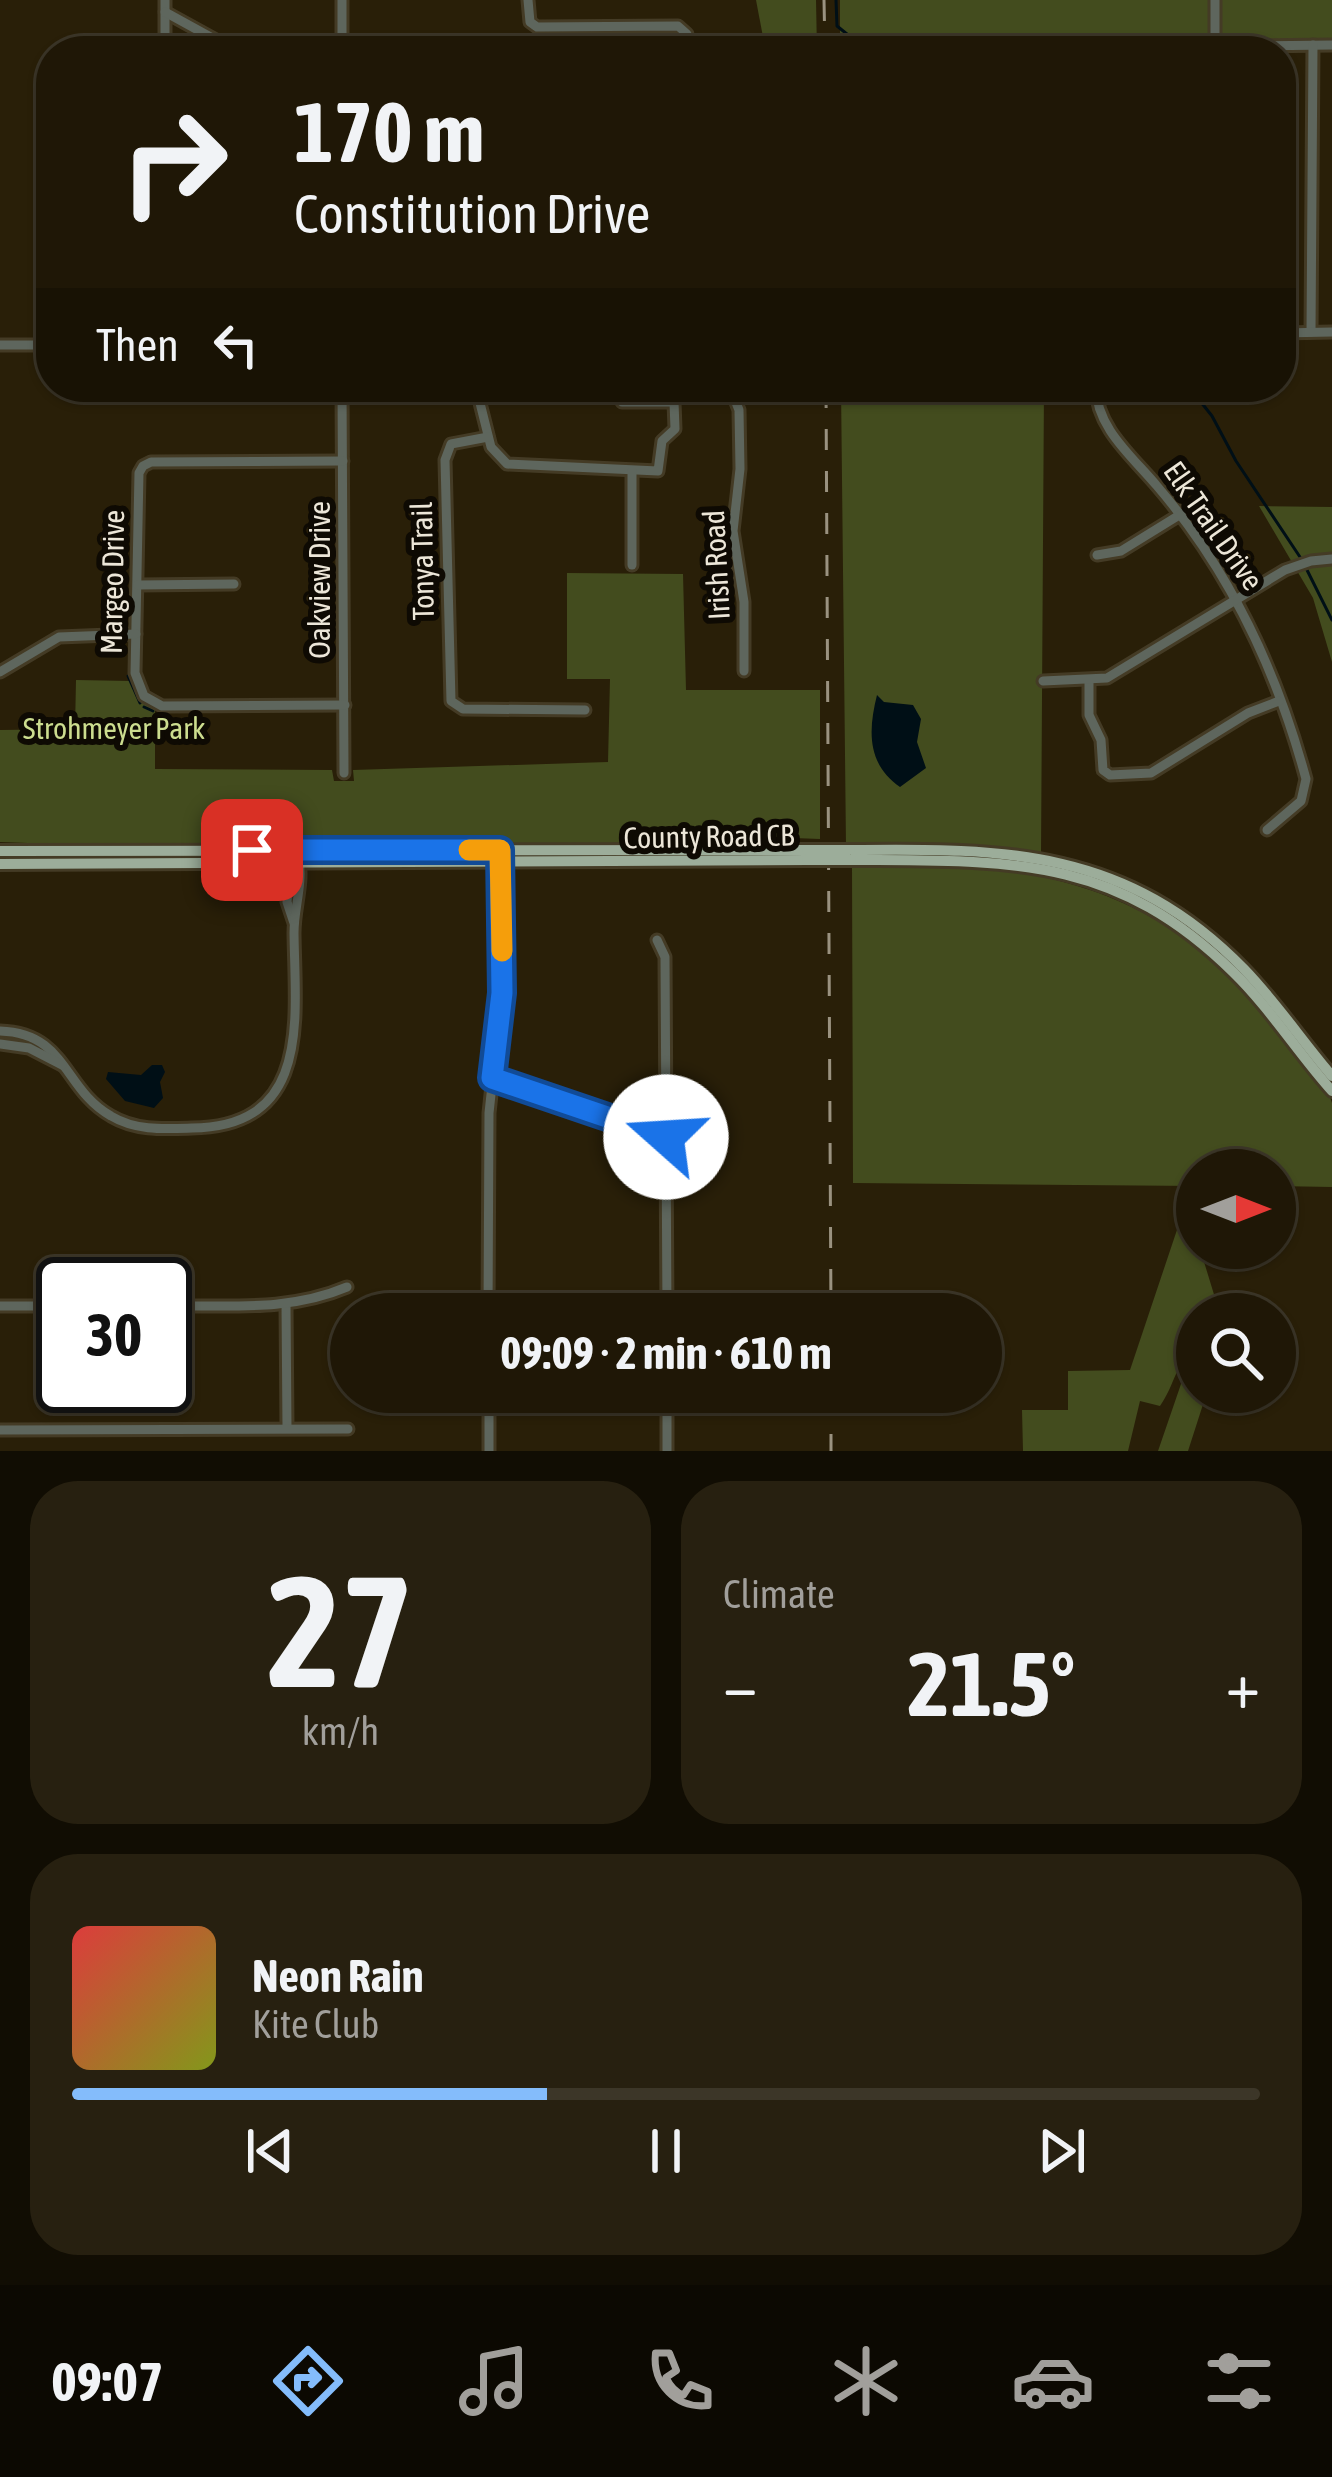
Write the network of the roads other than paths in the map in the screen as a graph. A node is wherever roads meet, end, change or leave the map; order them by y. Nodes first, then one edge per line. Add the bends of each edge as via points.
1 (342, 0) edge
2 (528, 0) edge
3 (1215, 0) edge
4 (165, 6) edge
5 (166, 36) edge
6 (212, 36) edge
7 (343, 36) edge
8 (684, 36) edge
9 (1215, 36) edge
10 (1332, 45) edge
11 (1313, 46) junction
12 (1296, 47) edge
13 (1296, 332) edge
14 (1311, 332) junction
15 (1332, 332) edge
16 (0, 345) edge
17 (36, 345) edge
18 (342, 402) edge
19 (480, 402) edge
20 (622, 402) dead end
21 (736, 402) edge
22 (1096, 402) edge
23 (488, 437) junction
24 (343, 461) junction
25 (632, 471) junction
26 (1181, 514) junction
27 (1097, 555) dead end
28 (1332, 559) edge
29 (632, 565) dead end
30 (234, 584) dead end
31 (138, 585) junction
32 (1237, 599) junction
33 (136, 634) junction
34 (744, 671) dead end
35 (0, 672) edge
36 (1089, 680) junction
37 (1042, 681) dead end
38 (1279, 701) junction
39 (345, 705) junction
40 (586, 710) dead end
41 (344, 773) dead end
42 (1267, 830) dead end
43 (294, 850) junction
44 (0, 851) edge
45 (851, 855) junction
46 (500, 856) junction
47 (0, 864) edge
48 (294, 864) junction
49 (657, 940) dead end
50 (0, 1031) edge
51 (0, 1044) edge
52 (63, 1066) junction
53 (1332, 1076) edge
54 (492, 1078) junction
55 (1332, 1091) edge
56 (666, 1137) junction
57 (347, 1287) dead end
58 (488, 1293) edge
59 (667, 1293) edge
60 (286, 1305) junction
61 (0, 1306) edge
62 (36, 1306) edge
63 (192, 1306) edge
64 (489, 1413) edge
65 (667, 1413) edge
66 (287, 1427) junction
67 (348, 1429) dead end
68 (0, 1430) edge
69 (489, 1451) edge
70 (668, 1451) edge

1 - 7 street
2 - 8 street via 532,25 683,28
3 - 9 street
4 - 5 street
4 - 6 street
10 - 11 street
11 - 12 street
11 - 14 street
13 - 14 street
14 - 15 street
16 - 17 street
18 - 24 street, Oakview Drive
19 - 23 street
20 - 25 street via 674,402 675,429 662,441 661,470
21 - 34 street, Irish Road via 733,531
22 - 26 street, Elk Trail Drive via 1105,424
23 - 25 street via 507,464
23 - 40 street, Tonya Trail via 452,444 445,460 450,696 463,709
24 - 31 street, Margeo Drive via 147,463 140,473
24 - 39 street, Oakview Drive
25 - 29 street
26 - 27 street via 1121,551
26 - 32 street, Elk Trail Drive
28 - 32 street via 1298,564
30 - 31 street
31 - 33 street, Margeo Drive
32 - 36 street via 1107,678
32 - 38 street, Elk Trail Drive
33 - 35 street via 59,637
33 - 39 street, Margeo Drive via 136,680 162,706
36 - 37 street
36 - 38 street via 1090,720 1106,773 1151,773
38 - 42 street, Elk Trail Drive via 1306,784 1296,807
39 - 41 street, Oakview Drive
43 - 44 main road, County Road CB
43 - 46 main road, County Road CB
43 - 48 street
45 - 46 main road, County Road CB, bridge
45 - 53 main road, County Road CB via 1011,853 1135,889 1233,958
45 - 55 main road, County Road CB via 1008,862 1128,897 1232,972
46 - 48 main road, County Road CB
46 - 54 street via 502,993
47 - 48 main road, County Road CB
48 - 52 street via 287,902 294,923 292,1058 274,1094 246,1117 209,1128 136,1126 103,1111
49 - 56 street via 665,957
50 - 52 street via 34,1037
51 - 52 street
54 - 56 street
54 - 58 street
56 - 59 street
57 - 60 street
60 - 63 street
60 - 66 street
61 - 62 street
64 - 69 street
65 - 70 street
66 - 67 street
66 - 68 street

